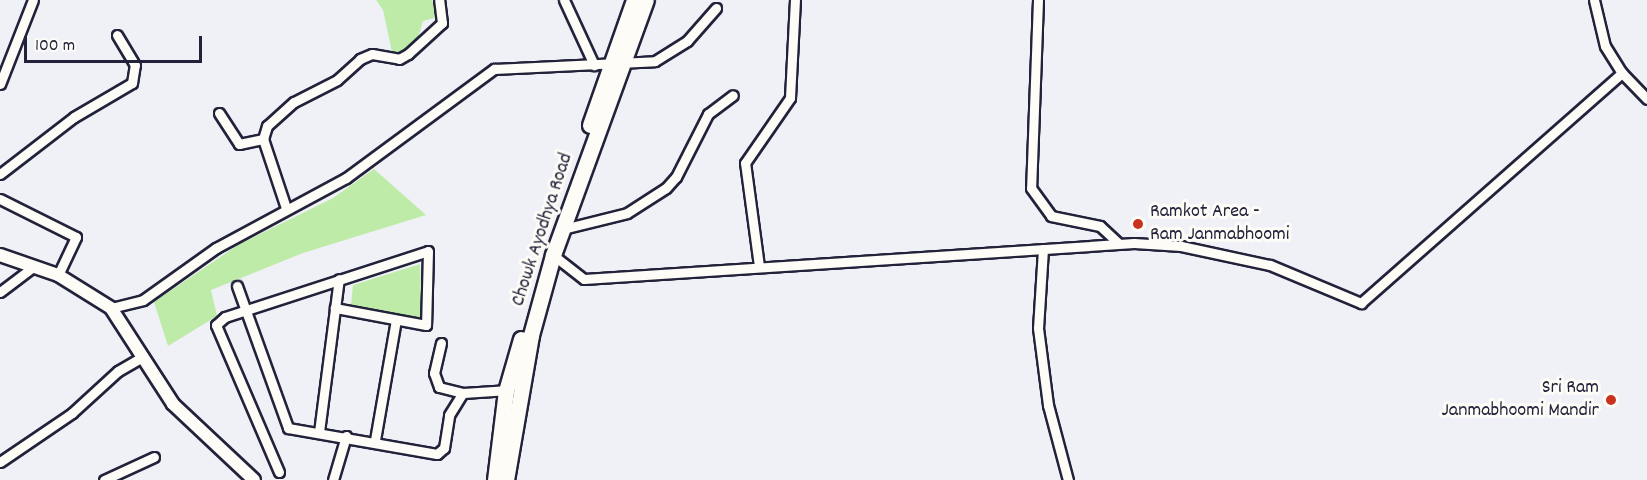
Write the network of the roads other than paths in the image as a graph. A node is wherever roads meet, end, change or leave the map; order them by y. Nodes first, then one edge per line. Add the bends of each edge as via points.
1 (33, 0) edge
2 (440, 0) edge
3 (564, 0) edge
4 (634, 0) edge
5 (646, 0) edge
6 (795, 0) edge
7 (1038, 0) edge
8 (1594, 0) edge
9 (716, 8) dead end
10 (117, 35) dead end
11 (618, 64) junction
12 (594, 65) junction
13 (1622, 73) junction
14 (0, 84) edge
15 (734, 95) dead end
16 (1647, 99) edge
17 (219, 113) dead end
18 (263, 139) junction
19 (0, 174) edge
20 (0, 199) edge
21 (286, 208) junction
22 (563, 229) junction
23 (1118, 243) junction
24 (1043, 249) junction
25 (0, 255) edge
26 (553, 255) junction
27 (759, 266) junction
28 (33, 267) junction
29 (58, 275) junction
30 (339, 279) junction
31 (237, 286) dead end
32 (0, 292) edge
33 (111, 308) junction
34 (335, 308) junction
35 (248, 312) junction
36 (396, 320) junction
37 (441, 343) dead end
38 (142, 357) junction
39 (513, 390) junction
40 (463, 393) junction
41 (319, 432) junction
42 (346, 436) junction
43 (375, 440) junction
44 (154, 457) dead end
45 (0, 462) edge
46 (279, 472) dead end
47 (104, 480) edge
48 (254, 480) edge
49 (333, 480) edge
50 (495, 480) edge
51 (506, 480) edge
52 (1068, 480) edge

1 - 14 street
2 - 18 street via 442,24 417,48 399,59 372,54 360,59 337,80 294,102 267,126
3 - 12 street
4 - 11 main road
5 - 11 main road, Chowk Ayodhya Road
6 - 27 street via 790,98 745,163
7 - 23 street via 1031,188 1052,216 1100,226
8 - 13 street via 1605,46
9 - 11 street via 687,41 654,60
10 - 19 street via 135,64 132,82 74,117
11 - 12 street
11 - 22 main road, Chowk Ayodhya Road
11 - 39 main road via 554,226
12 - 21 street via 494,69 346,178
13 - 16 street
13 - 23 street via 1362,303 1270,265 1181,246
15 - 22 street via 708,114 676,177 653,198 627,213
17 - 18 street via 239,144
18 - 21 street
20 - 29 street via 76,237
21 - 33 street via 216,248 142,300
22 - 26 main road, Chowk Ayodhya Road
23 - 24 street
24 - 27 street
24 - 52 street via 1038,328 1047,405
25 - 28 street
26 - 27 street via 584,279
26 - 39 main road, Chowk Ayodhya Road
28 - 29 street
28 - 32 street
29 - 33 street
30 - 34 street
30 - 35 street
30 - 36 street via 428,251 426,325
31 - 35 street
33 - 38 street
34 - 36 street
34 - 41 street
35 - 41 street via 288,428
35 - 46 street via 225,317 216,325
36 - 43 street
37 - 40 street via 435,382 449,392
38 - 45 street via 118,371 72,413
38 - 48 street via 173,404
39 - 40 street
39 - 50 main road
39 - 51 main road, Chowk Ayodhya Road
40 - 43 street via 449,415 442,452
41 - 42 street
42 - 43 street
42 - 49 street
44 - 47 street

